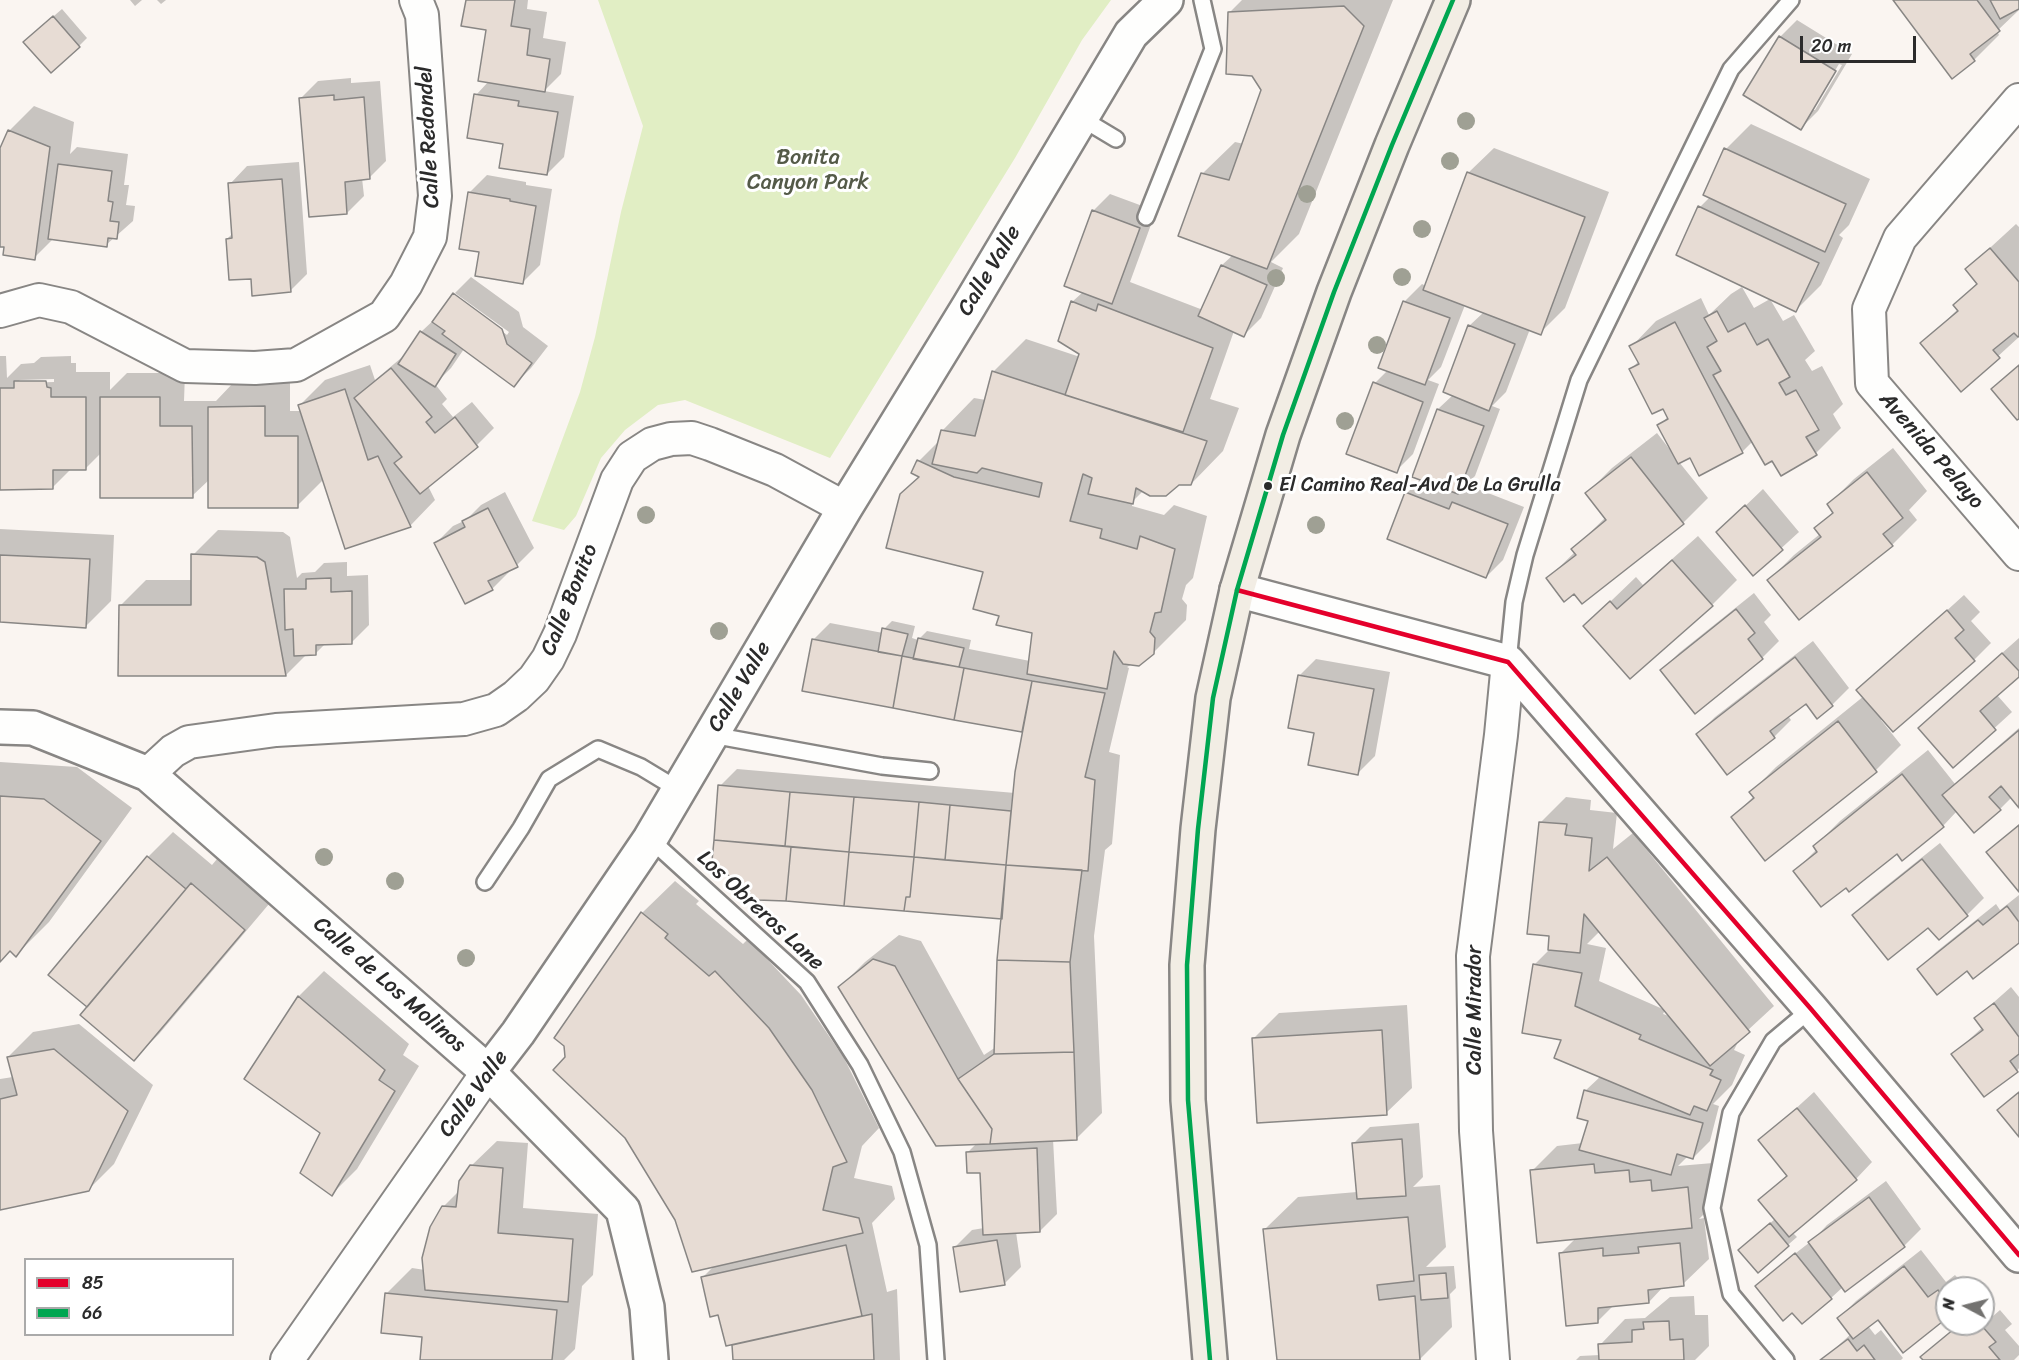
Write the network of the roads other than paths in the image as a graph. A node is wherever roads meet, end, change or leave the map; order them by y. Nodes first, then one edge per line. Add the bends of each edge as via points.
1 (416, 0) edge
2 (1166, 0) edge
3 (1202, 0) edge
4 (1791, 0) edge
5 (1450, 1) edge
6 (2019, 100) edge
7 (1081, 118) junction
8 (1116, 139) dead end
9 (1146, 217) dead end
10 (0, 311) edge
11 (845, 508) junction
12 (2019, 554) edge
13 (1237, 590) junction
14 (1508, 662) junction
15 (0, 727) edge
16 (712, 735) junction
17 (930, 771) dead end
18 (148, 774) junction
19 (679, 790) junction
20 (650, 839) junction
21 (485, 882) dead end
22 (1811, 1009) junction
23 (488, 1072) junction
24 (2019, 1255) edge
25 (287, 1360) edge
26 (651, 1360) edge
27 (936, 1360) edge
28 (1210, 1360) edge
29 (1493, 1360) edge
30 (1786, 1360) edge

1 - 10 street, Calle Redondel via 422,15 435,196 430,237 384,316 296,365 255,368 185,366 71,307 39,300
2 - 7 street, Calle Valle via 1131,34
3 - 9 lane via 1213,49
4 - 14 lane via 1731,69 1579,380 1525,555 1514,602
5 - 13 main road via 1334,292 1283,435
6 - 12 street, Avenida Pelayo via 1900,238 1869,309 1872,383
7 - 8 lane
7 - 11 street, Calle Valle
11 - 16 street, Calle Valle
11 - 18 street, Calle Bonito via 775,470 692,438 652,444 632,457 617,480 548,659 534,679 496,710 464,719 276,730 189,742 172,751
13 - 14 street
13 - 28 main road via 1213,698 1187,965 1188,1100
14 - 22 street
14 - 29 street, Calle Mirador via 1473,956 1476,1131
15 - 18 street, Calle de Los Molinos via 33,728
16 - 17 lane
16 - 19 street, Calle Valle
18 - 23 street, Calle de Los Molinos
19 - 20 street, Calle Valle
19 - 21 lane via 641,767 598,749 549,779
20 - 23 street, Calle Valle
20 - 27 lane, Los Obreros Lane via 807,982 860,1065 902,1152 928,1245
22 - 24 street
22 - 30 lane via 1773,1041 1731,1113 1712,1208 1731,1294
23 - 25 street, Calle Valle
23 - 26 street, Calle de Los Molinos via 623,1210 647,1307

